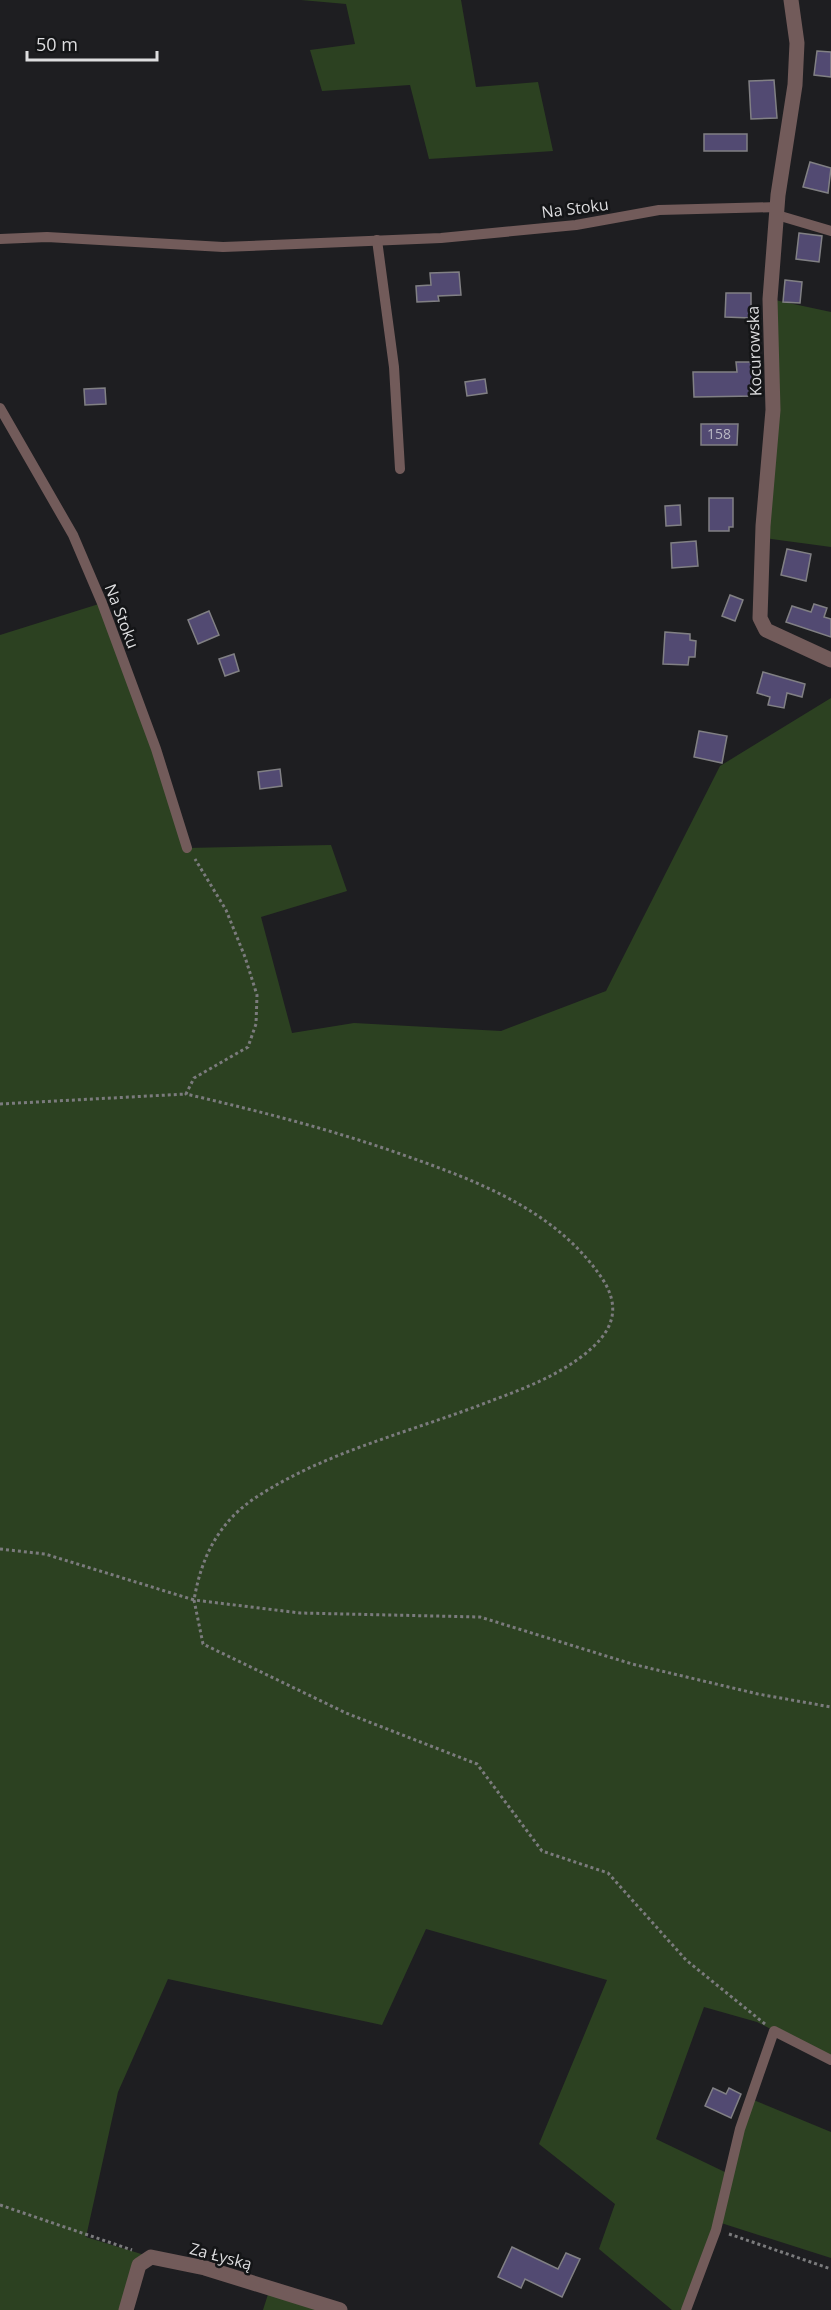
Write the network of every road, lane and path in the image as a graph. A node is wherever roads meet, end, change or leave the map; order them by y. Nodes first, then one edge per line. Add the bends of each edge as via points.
1 (791, 0) edge
2 (777, 211) junction
3 (831, 231) edge
4 (0, 239) edge
5 (377, 240) junction
6 (0, 408) edge
7 (400, 469) dead end
8 (831, 660) edge
9 (187, 848) joint
10 (186, 1094) junction
11 (0, 1104) edge
12 (0, 1549) edge
13 (194, 1600) junction
14 (831, 1707) edge
15 (774, 2031) junction
16 (831, 2060) edge
17 (0, 2205) edge
18 (716, 2229) junction
19 (151, 2256) junction
20 (831, 2269) edge
21 (126, 2310) edge
22 (340, 2310) edge
23 (686, 2310) edge

1 - 2 street, Kocurowska via 797,43 795,85
2 - 3 lane, Na Stoku
2 - 5 lane, Na Stoku via 659,210 576,225
2 - 8 street, Kocurowska via 770,299 773,410 760,618 766,630
4 - 5 lane, Na Stoku via 47,237 223,247
5 - 7 lane via 394,367
6 - 9 lane, Na Stoku via 77,545 156,749
9 - 10 path via 226,910 257,995 256,1024 248,1047 194,1078
10 - 11 path
10 - 13 path via 341,1132 484,1184 530,1210 588,1259 610,1290 614,1315 604,1337 581,1357 533,1385 299,1471 250,1502 216,1534 200,1569
12 - 13 path via 45,1554
13 - 14 path via 300,1612 480,1617 632,1664
13 - 15 path via 203,1644 346,1713 477,1764 542,1851 608,1873 686,1960
15 - 16 lane
15 - 18 lane via 741,2129
17 - 19 path
18 - 20 path
18 - 23 lane
19 - 21 street via 139,2265
19 - 22 street, Za Łyską via 205,2268

